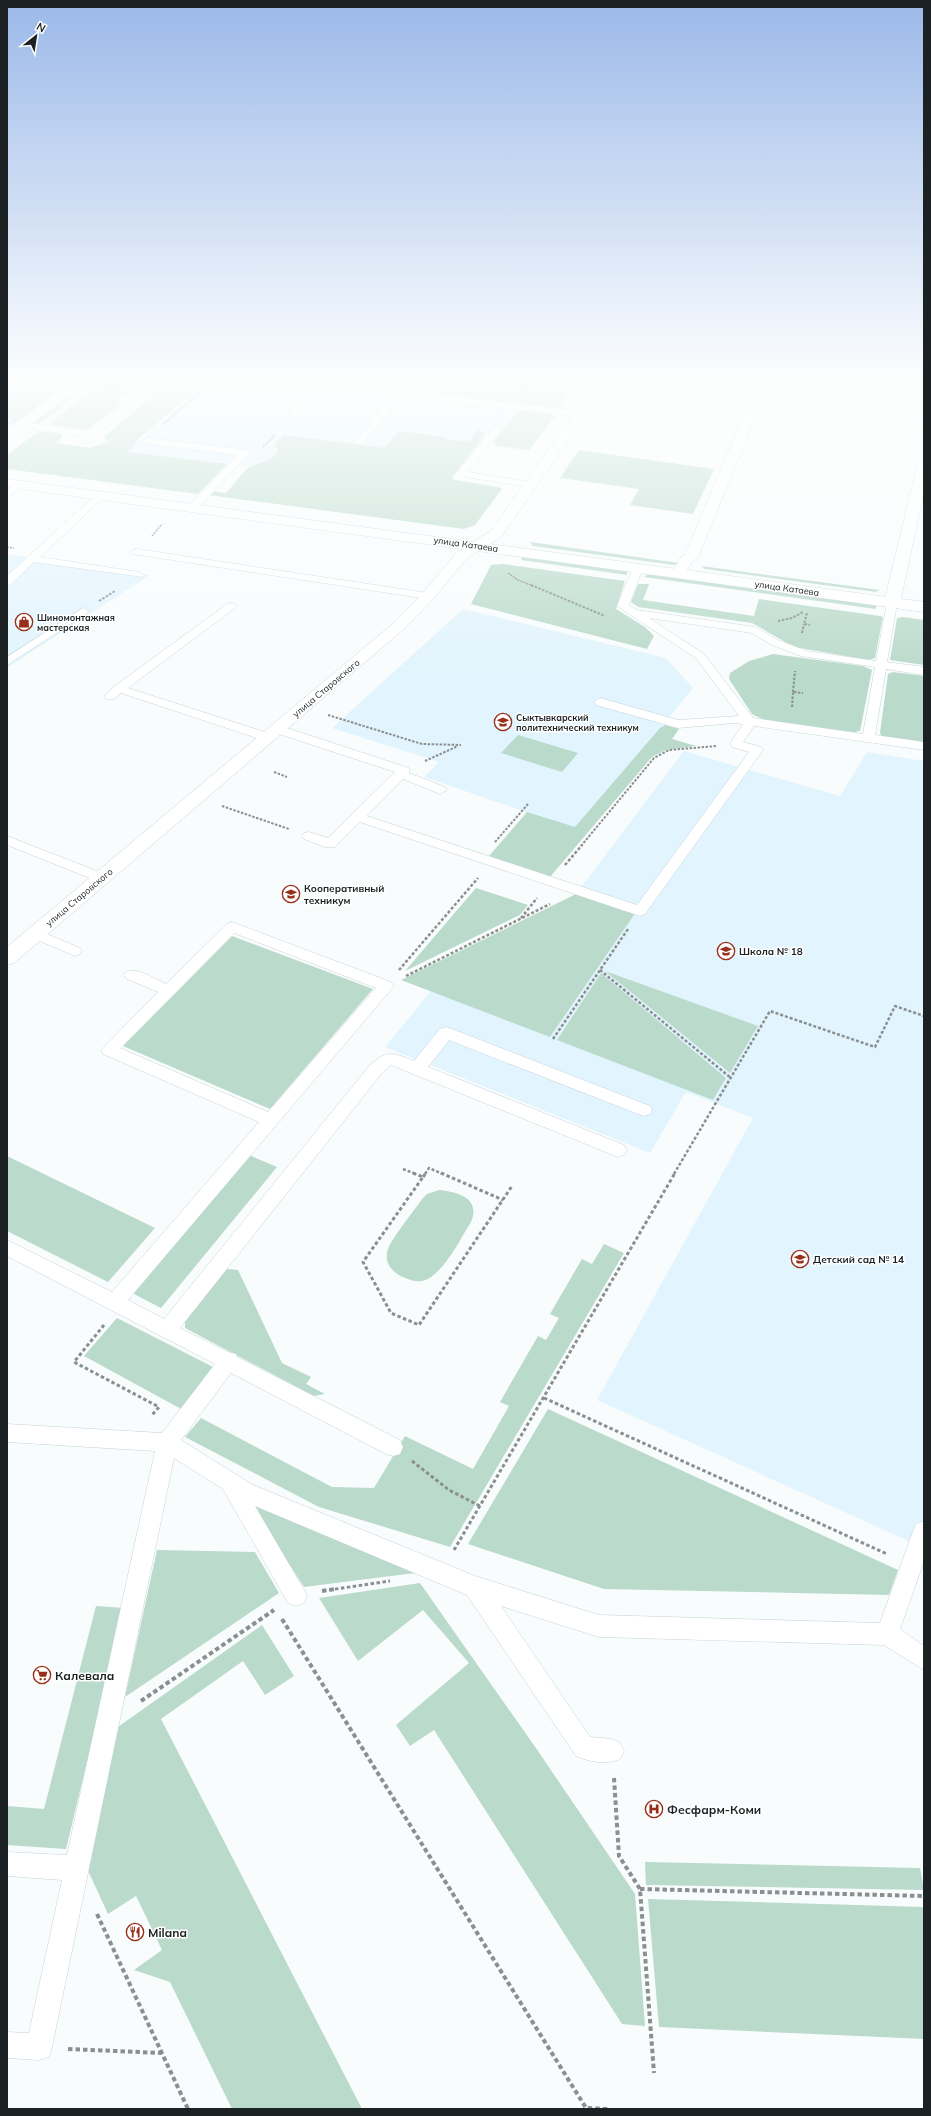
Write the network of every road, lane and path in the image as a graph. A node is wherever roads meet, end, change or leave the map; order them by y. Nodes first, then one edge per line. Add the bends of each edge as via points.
1 (219, 480) edge
2 (496, 480) edge
3 (534, 480) edge
4 (723, 480) edge
5 (920, 480) edge
6 (14, 483) edge
7 (530, 485) junction
8 (7, 495) edge
9 (101, 495) junction
10 (193, 507) junction
11 (478, 546) junction
12 (136, 552) dead end
13 (32, 559) junction
14 (503, 568) dead end
15 (638, 568) junction
16 (679, 573) junction
17 (139, 575) joint
18 (7, 582) edge
19 (428, 596) junction
20 (892, 602) junction
21 (230, 606) dead end
22 (924, 607) edge
23 (808, 609) dead end
24 (84, 611) joint
25 (633, 612) junction
26 (612, 619) dead end
27 (810, 625) dead end
28 (7, 662) edge
29 (881, 664) junction
30 (924, 671) edge
31 (600, 702) dead end
32 (322, 713) dead end
33 (750, 722) junction
34 (272, 733) junction
35 (868, 738) junction
36 (736, 744) junction
37 (924, 746) edge
38 (274, 772) dead end
39 (402, 772) junction
40 (287, 777) dead end
41 (440, 790) dead end
42 (216, 803) dead end
43 (528, 804) dead end
44 (358, 817) junction
45 (309, 836) joint
46 (7, 840) edge
47 (487, 860) junction
48 (102, 878) junction
49 (552, 881) junction
50 (579, 890) junction
51 (640, 911) junction
52 (35, 934) junction
53 (75, 951) dead end
54 (7, 958) edge
55 (600, 970) junction
56 (132, 975) dead end
57 (386, 986) junction
58 (169, 991) junction
59 (924, 1016) edge
60 (553, 1039) dead end
61 (417, 1069) junction
62 (730, 1078) junction
63 (644, 1110) dead end
64 (270, 1120) junction
65 (618, 1150) dead end
66 (403, 1169) dead end
67 (423, 1176) junction
68 (512, 1186) dead end
69 (503, 1200) junction
70 (7, 1247) edge
71 (112, 1311) junction
72 (168, 1329) junction
73 (229, 1360) junction
74 (544, 1398) junction
75 (7, 1433) edge
76 (133, 1440) junction
77 (166, 1442) junction
78 (393, 1447) joint
79 (230, 1482) junction
80 (480, 1506) junction
81 (924, 1531) edge
82 (460, 1555) dead end
83 (911, 1566) junction
84 (394, 1581) dead end
85 (475, 1587) junction
86 (296, 1595) junction
87 (275, 1609) junction
88 (887, 1634) junction
89 (924, 1659) edge
90 (106, 1726) junction
91 (612, 1751) joint
92 (7, 1864) edge
93 (76, 1868) junction
94 (640, 1889) junction
95 (924, 1896) edge
96 (96, 1911) dead end
97 (7, 2045) edge
98 (39, 2047) junction
99 (162, 2053) junction
100 (654, 2072) dead end
101 (188, 2109) edge
102 (610, 2109) edge

1 - 10 lane
2 - 7 lane
3 - 7 street, улица Старовского
4 - 16 street via 691,557 685,561
5 - 20 street
6 - 8 lane
6 - 9 street, улица Катаева
7 - 11 street, улица Старовского via 496,534
9 - 10 street, улица Катаева
9 - 13 lane
10 - 11 street, улица Катаева
11 - 15 street, улица Катаева
11 - 19 street, улица Старовского via 462,555
12 - 19 lane
13 - 17 lane
13 - 18 lane
14 - 26 path via 518,580
15 - 16 street, улица Катаева
15 - 25 lane via 623,606
16 - 20 street, улица Катаева
17 - 24 path
19 - 34 street, улица Старовского via 400,625
20 - 22 street, улица Катаева
20 - 29 lane
21 - 34 lane via 114,693
23 - 27 path via 804,624
24 - 28 lane
25 - 29 lane via 755,630 795,651
25 - 33 lane via 700,656
29 - 30 lane
29 - 35 lane
31 - 33 lane via 678,724 734,719
32 - 39 path via 422,744 461,745
33 - 35 lane
33 - 36 lane
34 - 39 lane
34 - 48 street, улица Старовского
35 - 37 lane
36 - 49 path via 669,750 654,758
36 - 51 lane via 757,750
38 - 40 path
39 - 41 lane
39 - 44 lane
42 - 45 path
43 - 47 path
44 - 45 lane via 330,844
44 - 47 lane
46 - 48 lane
47 - 49 lane
47 - 57 path
48 - 52 street, улица Старовского
49 - 50 lane
50 - 51 lane
50 - 57 path
51 - 55 path
52 - 53 lane
52 - 54 street, улица Старовского
55 - 60 path
55 - 62 path
56 - 58 lane
57 - 58 lane via 232,927
57 - 64 lane
58 - 64 lane via 109,1050
59 - 62 path via 895,1006 875,1047 770,1011
61 - 63 lane via 446,1033
61 - 65 lane
61 - 72 lane via 393,1059 386,1060 380,1065
62 - 74 path
64 - 71 lane
66 - 67 path
67 - 69 path via 429,1168
67 - 69 path via 363,1262 391,1313 419,1325
68 - 69 path
70 - 71 lane
71 - 72 lane
71 - 76 path via 74,1362 159,1406
72 - 73 lane
73 - 77 lane
73 - 78 lane
74 - 80 path
74 - 83 path
75 - 76 lane
76 - 77 lane
77 - 79 lane
77 - 90 lane
78 - 80 path via 449,1490
79 - 85 lane via 246,1492
79 - 86 lane
80 - 82 path via 453,1552
81 - 83 lane
83 - 88 lane
84 - 86 path
85 - 88 lane via 599,1626
85 - 91 lane via 584,1748
86 - 87 path
87 - 90 path
87 - 102 path via 586,2108
88 - 89 lane
90 - 93 lane
91 - 94 path via 619,1856
92 - 93 lane
93 - 98 lane
94 - 95 path
94 - 100 path
96 - 99 path
97 - 98 lane
98 - 99 path
99 - 101 path

